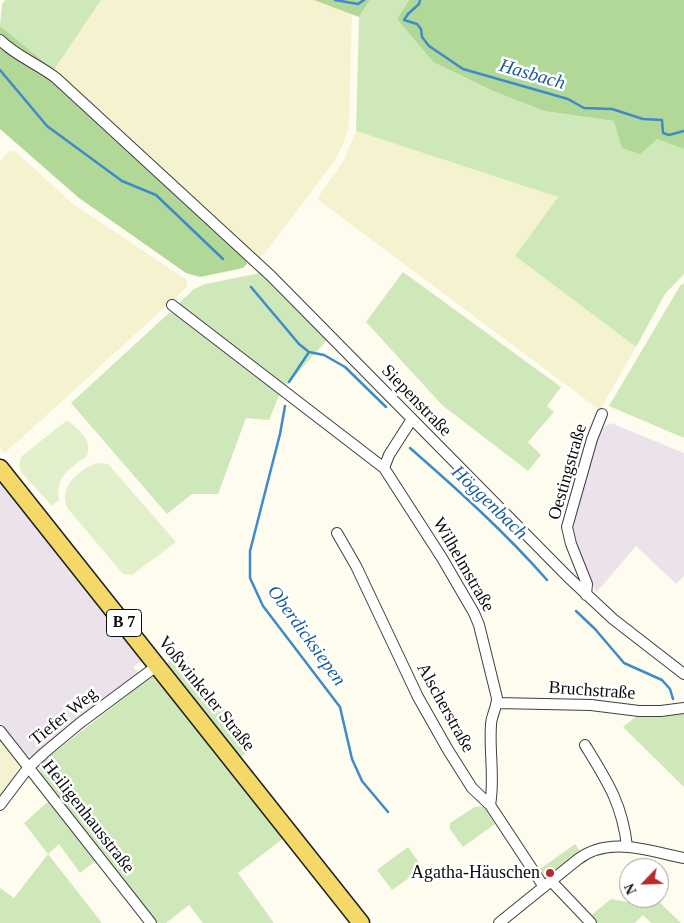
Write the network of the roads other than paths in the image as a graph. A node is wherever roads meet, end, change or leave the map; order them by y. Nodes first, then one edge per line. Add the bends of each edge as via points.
1 (0, 40) edge
2 (172, 306) dead end
3 (602, 414) dead end
4 (412, 420) junction
5 (0, 468) edge
6 (384, 468) junction
7 (336, 533) dead end
8 (586, 595) junction
9 (158, 665) junction
10 (684, 674) edge
11 (497, 703) junction
12 (684, 708) edge
13 (0, 731) edge
14 (585, 745) dead end
15 (28, 768) junction
16 (0, 805) edge
17 (490, 806) junction
18 (626, 846) junction
19 (684, 858) edge
20 (548, 884) junction
21 (151, 923) edge
22 (361, 923) edge
23 (499, 923) edge
24 (590, 923) edge

1 - 4 street, Siepenstraße via 56,78 262,267
2 - 6 street, Wilhelmstraße
3 - 8 street, Oestingstraße via 567,527 587,584
4 - 6 street
4 - 8 street, Siepenstraße
5 - 9 main road, Voßwinkeler Straße / B 7
6 - 11 street, Wilhelmstraße via 474,613
7 - 17 street, Alscherstraße via 356,566 431,720 472,788
8 - 10 street, Siepenstraße
9 - 15 street, Tiefer Weg via 80,723
9 - 22 main road, Voßwinkeler Straße / B 7
11 - 12 street, Bruchstraße via 591,705 639,711
11 - 17 street, Wilhelmstraße via 491,726
13 - 15 street, Heiligenhausstraße
14 - 18 street via 622,814
15 - 16 street, Tiefer Weg
15 - 21 street, Heiligenhausstraße
17 - 20 street, Alscherstraße
18 - 19 street
18 - 20 street via 589,851
20 - 23 street
20 - 24 street, Alscherstraße

